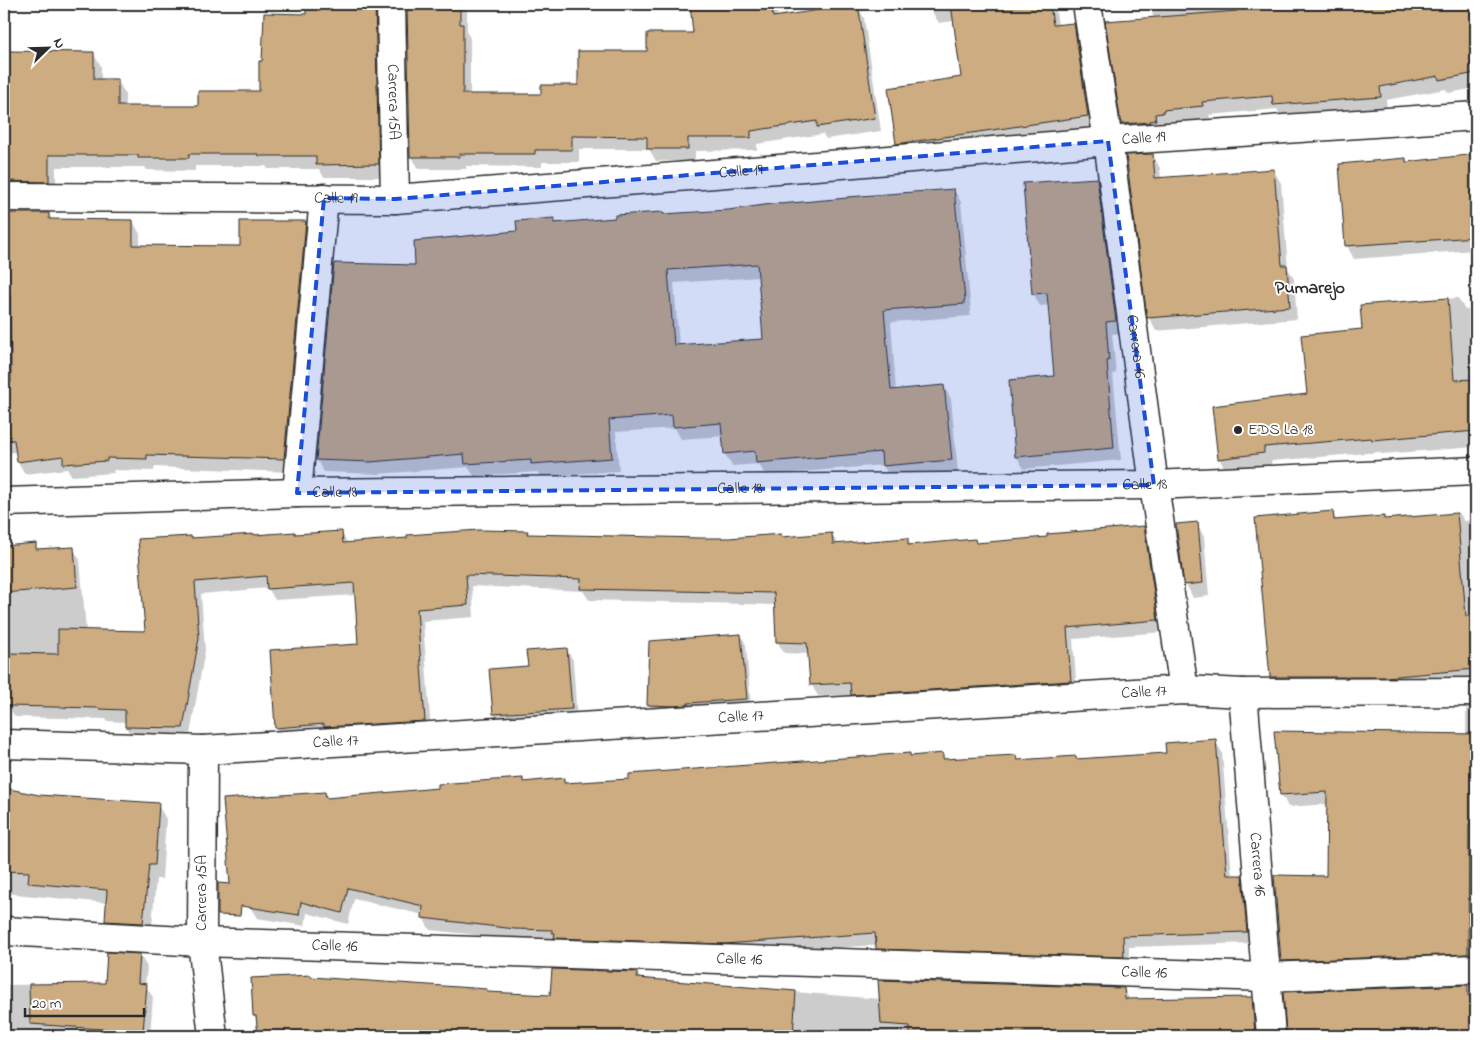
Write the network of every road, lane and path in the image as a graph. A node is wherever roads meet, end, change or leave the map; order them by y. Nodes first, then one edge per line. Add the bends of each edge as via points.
1 (391, 4) edge
2 (1087, 4) edge
3 (1476, 116) edge
4 (1108, 141) junction
5 (4, 196) edge
6 (324, 198) junction
7 (395, 199) junction
8 (1476, 471) edge
9 (1154, 485) junction
10 (297, 492) junction
11 (4, 502) edge
12 (1184, 690) junction
13 (1476, 692) edge
14 (1243, 694) junction
15 (4, 744) edge
16 (203, 750) junction
17 (4, 931) edge
18 (202, 942) junction
19 (1476, 969) edge
20 (1267, 977) junction
21 (213, 1036) edge
22 (1271, 1036) edge

1 - 7 street, Carrera 15A
2 - 4 street, Carrera 16
3 - 4 street, Calle 19
4 - 7 street, Calle 19
4 - 9 street, Carrera 16
5 - 6 street, Calle 19
6 - 7 street, Calle 19
6 - 10 street
8 - 9 street, Calle 18
9 - 10 street, Calle 18
9 - 12 street, Carrera 16
10 - 11 street, Calle 18
12 - 14 street, Calle 17
12 - 16 street, Calle 17
13 - 14 street, Calle 17
14 - 20 street, Carrera 16
15 - 16 street, Calle 17
16 - 18 street, Carrera 15A
17 - 18 street, Calle 16
18 - 20 street, Calle 16
18 - 21 street, Carrera 15A
19 - 20 street, Calle 16
20 - 22 street, Carrera 16

